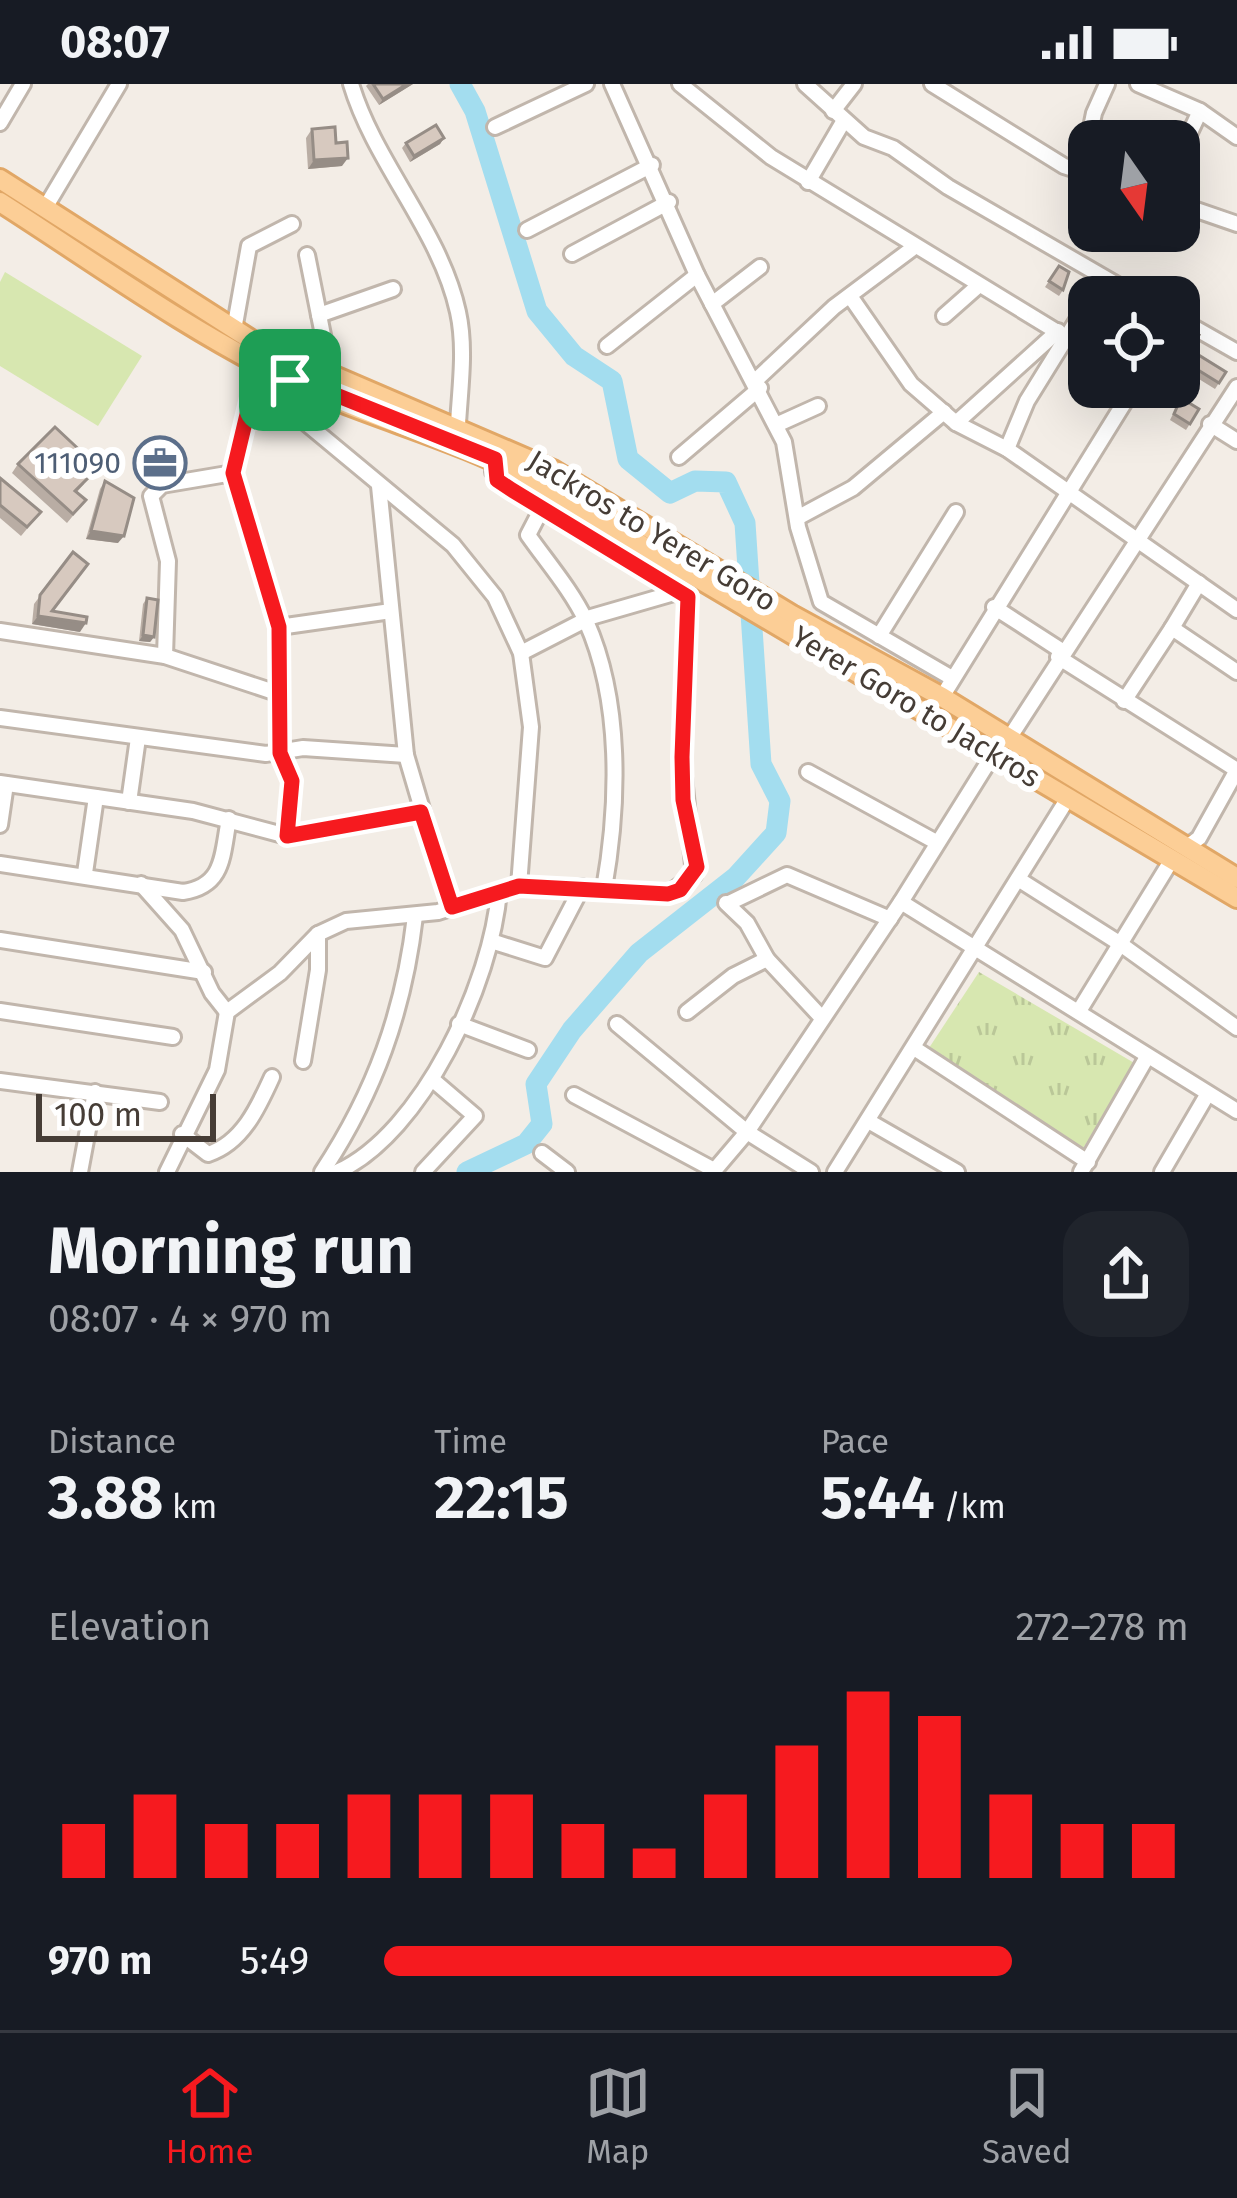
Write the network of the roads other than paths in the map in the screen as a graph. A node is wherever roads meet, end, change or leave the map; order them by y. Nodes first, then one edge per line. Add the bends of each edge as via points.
1 (11, 84) edge
2 (23, 84) edge
3 (119, 84) edge
4 (352, 84) edge
5 (586, 84) edge
6 (612, 84) edge
7 (680, 84) edge
8 (805, 84) edge
9 (854, 84) edge
10 (932, 84) edge
11 (1107, 84) edge
12 (1138, 84) edge
13 (11, 104) junction
14 (1200, 111) junction
15 (838, 116) junction
16 (1093, 120) edge
17 (1196, 120) edge
18 (0, 123) edge
19 (495, 127) dead end
20 (1237, 137) edge
21 (652, 164) junction
22 (1068, 164) edge
23 (0, 179) edge
24 (808, 182) junction
25 (0, 202) edge
26 (669, 202) junction
27 (45, 208) junction
28 (1200, 211) edge
29 (292, 224) dead end
30 (1237, 224) edge
31 (527, 230) dead end
32 (913, 248) junction
33 (572, 254) dead end
34 (307, 255) dead end
35 (760, 267) dead end
36 (697, 275) junction
37 (1100, 276) edge
38 (978, 286) junction
39 (393, 289) dead end
40 (850, 296) junction
41 (712, 304) junction
42 (319, 315) junction
43 (944, 316) dead end
44 (1068, 326) edge
45 (234, 331) junction
46 (1200, 331) edge
47 (1061, 334) junction
48 (608, 346) dead end
49 (1237, 352) edge
50 (256, 372) junction
51 (331, 375) junction
52 (758, 384) junction
53 (1237, 387) edge
54 (818, 406) dead end
55 (1122, 408) edge
56 (944, 412) junction
57 (956, 423) junction
58 (1210, 424) junction
59 (776, 425) junction
60 (465, 427) junction
61 (1237, 441) edge
62 (1007, 449) junction
63 (680, 457) dead end
64 (495, 459) junction
65 (233, 473) junction
66 (379, 486) junction
67 (1071, 493) junction
68 (542, 508) junction
69 (956, 512) dead end
70 (797, 518) junction
71 (1136, 537) junction
72 (1199, 583) junction
73 (681, 590) junction
74 (994, 607) junction
75 (1237, 610) edge
76 (391, 611) junction
77 (585, 620) junction
78 (279, 627) junction
79 (1172, 628) junction
80 (0, 631) edge
81 (879, 636) junction
82 (521, 652) junction
83 (1060, 654) junction
84 (165, 656) junction
85 (1237, 672) edge
86 (952, 677) junction
87 (280, 694) junction
88 (942, 697) junction
89 (1124, 701) junction
90 (0, 718) edge
91 (138, 737) junction
92 (1001, 746) junction
93 (280, 753) junction
94 (406, 754) junction
95 (1237, 770) edge
96 (808, 772) dead end
97 (3, 784) edge
98 (96, 797) junction
99 (1068, 798) junction
100 (129, 802) junction
101 (421, 812) junction
102 (229, 819) junction
103 (0, 825) edge
104 (287, 836) junction
105 (936, 842) junction
106 (1187, 847) junction
107 (1171, 861) junction
108 (0, 864) edge
109 (85, 873) junction
110 (1237, 878) edge
111 (1018, 879) junction
112 (137, 881) junction
113 (519, 886) junction
114 (581, 887) junction
115 (604, 889) junction
116 (500, 892) junction
117 (1237, 898) edge
118 (901, 902) junction
119 (452, 907) junction
120 (415, 916) junction
121 (890, 919) junction
122 (318, 934) junction
123 (0, 940) edge
124 (491, 941) junction
125 (1119, 943) junction
126 (978, 949) junction
127 (767, 959) junction
128 (204, 972) junction
129 (0, 1011) edge
130 (1078, 1011) junction
131 (227, 1012) junction
132 (688, 1012) dead end
133 (821, 1017) junction
134 (459, 1024) junction
135 (617, 1024) dead end
136 (1237, 1028) edge
137 (173, 1037) dead end
138 (914, 1048) junction
139 (528, 1050) dead end
140 (1147, 1057) junction
141 (304, 1061) dead end
142 (272, 1077) dead end
143 (433, 1080) junction
144 (0, 1081) edge
145 (95, 1092) junction
146 (1207, 1094) junction
147 (574, 1095) dead end
148 (160, 1102) dead end
149 (1237, 1111) edge
150 (870, 1122) junction
151 (747, 1132) junction
152 (182, 1134) junction
153 (542, 1153) dead end
154 (1085, 1167) edge
155 (714, 1171) edge
156 (80, 1172) edge
157 (167, 1172) edge
158 (322, 1172) edge
159 (337, 1172) edge
160 (423, 1172) edge
161 (567, 1172) edge
162 (811, 1172) edge
163 (835, 1172) edge
164 (957, 1172) edge
165 (1162, 1172) edge

1 - 13 street
2 - 13 street
3 - 27 street
4 - 60 street via 452,292
5 - 19 street
6 - 21 street
7 - 24 street
8 - 15 street
9 - 15 street
10 - 22 street
11 - 16 street
12 - 14 street
13 - 18 street
14 - 17 street
14 - 20 street
15 - 24 street
15 - 37 street
21 - 26 street
21 - 31 street
23 - 27 main road, Jackros to Yerer Goro
24 - 32 street
25 - 50 main road
26 - 33 street
26 - 36 street
27 - 45 main road, Jackros to Yerer Goro
28 - 30 street
29 - 45 street via 249,245
32 - 38 street
32 - 40 street
34 - 42 street
35 - 41 street
36 - 41 street
36 - 48 street
38 - 43 street
38 - 47 street
39 - 42 street
40 - 52 street
40 - 56 street via 911,384
41 - 52 street
42 - 51 street
44 - 47 street
45 - 51 main road, Jackros to Yerer Goro
46 - 49 street
47 - 57 street
47 - 62 street
50 - 64 main road
50 - 65 street
50 - 66 street
51 - 60 main road, Jackros to Yerer Goro
52 - 59 street
52 - 63 street
53 - 58 street
54 - 59 street
55 - 67 street
56 - 57 street
56 - 70 street via 853,488
57 - 62 street
58 - 61 street
58 - 71 street
59 - 70 street
60 - 88 main road, Jackros to Yerer Goro
62 - 67 street
64 - 68 street via 497,480
64 - 92 main road, Yerer Goro to Jackros via 958,733
65 - 78 street
65 - 84 street via 163,485 152,496 168,561
66 - 76 street
66 - 82 street via 479,575
67 - 71 street
67 - 74 street
68 - 73 street
68 - 77 street via 528,536
69 - 81 street
70 - 81 street via 821,602
71 - 72 street
71 - 83 street
72 - 75 street
72 - 79 street
73 - 77 street
73 - 115 street via 690,618 683,800 697,867 668,894
74 - 83 street
74 - 86 street
76 - 78 street
76 - 94 street
77 - 82 street
77 - 115 street via 612,746 614,829
78 - 87 street
79 - 85 street
79 - 89 street
80 - 84 street
81 - 86 street
82 - 113 street via 531,743
83 - 89 street
83 - 92 street
84 - 87 street
86 - 88 street
87 - 93 street
88 - 92 main road, Jackros to Yerer Goro
89 - 95 street
90 - 91 street
91 - 93 street
91 - 100 street
92 - 99 main road, Yerer Goro to Jackros
92 - 105 street
92 - 106 main road
93 - 94 street
93 - 104 street via 292,781
94 - 101 street
95 - 106 street
96 - 105 street
97 - 98 street
97 - 103 street
98 - 100 street
98 - 109 street
99 - 107 main road, Yerer Goro to Jackros
99 - 111 street
100 - 102 street
101 - 104 street
101 - 119 street
102 - 104 street
102 - 112 street via 212,884 183,892
105 - 118 street
106 - 110 main road
107 - 117 main road, Yerer Goro to Jackros
107 - 125 street
108 - 109 street
109 - 112 street
111 - 125 street
111 - 126 street
112 - 128 street via 167,909
113 - 114 street
113 - 116 street
114 - 115 street
114 - 124 street via 545,958
116 - 119 street
116 - 124 street
118 - 121 street
118 - 126 street
119 - 120 street
120 - 122 street via 361,919
120 - 158 street via 391,1038
121 - 127 street via 788,875 724,903
121 - 133 street
122 - 131 street
122 - 141 street
123 - 128 street
124 - 134 street
125 - 130 street
125 - 136 street
126 - 130 street
126 - 138 street
127 - 132 street
127 - 133 street
128 - 131 street
129 - 137 street
130 - 140 street
131 - 152 street via 217,1070
133 - 151 street
134 - 139 street
134 - 143 street
135 - 151 street
138 - 150 street
138 - 154 street
140 - 146 street
140 - 154 street
142 - 152 street via 256,1114 221,1150 208,1154
143 - 159 street via 384,1139
143 - 160 street via 475,1116
144 - 145 street
145 - 148 street
145 - 156 street
146 - 149 street
146 - 165 street
147 - 155 street
150 - 163 street
150 - 164 street
151 - 155 street
151 - 162 street
152 - 157 street
153 - 161 street

